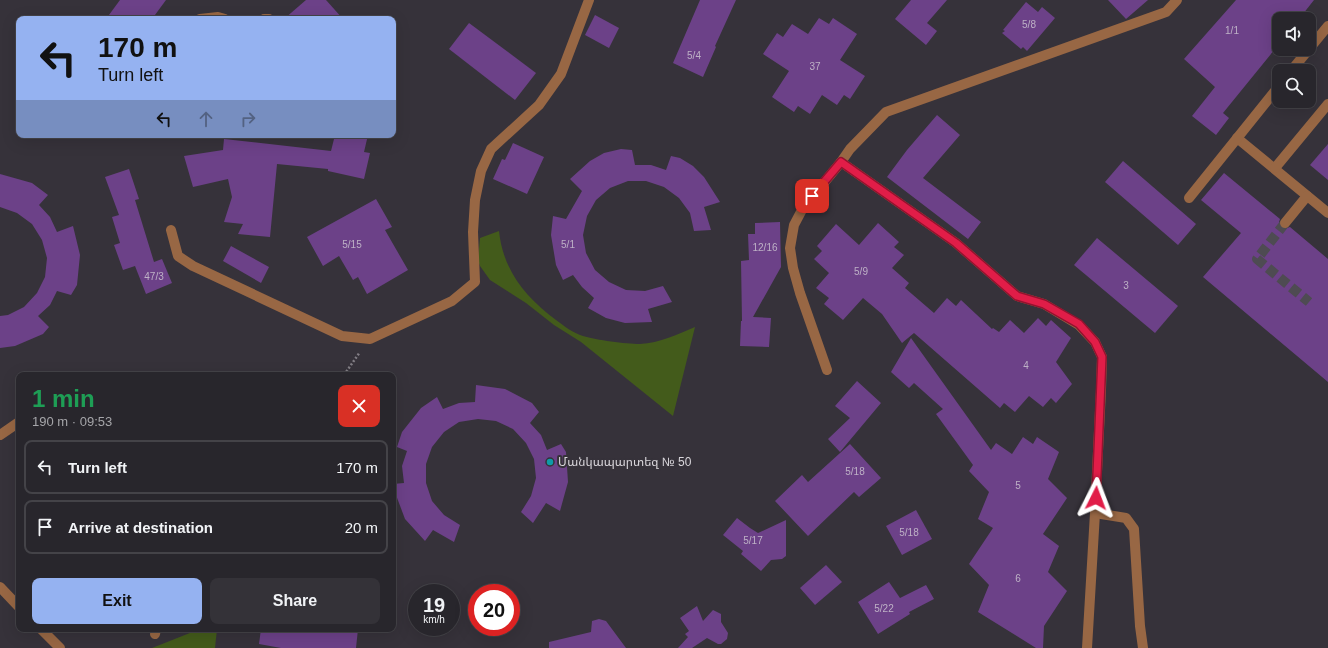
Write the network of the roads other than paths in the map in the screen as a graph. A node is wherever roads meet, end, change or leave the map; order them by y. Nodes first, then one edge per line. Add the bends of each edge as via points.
1 (589, 0) edge
2 (1177, 0) edge
3 (1328, 26) edge
4 (1297, 64) edge
5 (1272, 95) edge
6 (1328, 104) edge
7 (1237, 138) junction
8 (841, 162) junction
9 (1275, 168) junction
10 (1307, 196) junction
11 (1189, 198) dead end
12 (1328, 213) edge
13 (1285, 223) tunnel mouth
14 (171, 230) dead end
15 (827, 370) dead end
16 (16, 424) edge
17 (0, 435) edge
18 (1096, 514) junction
19 (0, 587) edge
20 (16, 604) edge
21 (44, 632) edge
22 (60, 648) edge
23 (1087, 648) edge
24 (1143, 648) edge

1 - 14 lane via 561,74 539,105 491,149 482,171 475,200 475,282 452,301 370,339 342,336 193,266 178,256
2 - 8 lane via 1166,12 886,112 850,149
3 - 4 lane
5 - 7 lane
6 - 9 lane
7 - 9 lane
7 - 11 lane
8 - 15 lane via 803,208 794,224 790,248 800,293
8 - 18 lane via 956,243 1017,296 1044,304 1079,324 1095,342 1102,357
9 - 10 lane
10 - 12 lane
10 - 13 lane
16 - 17 lane
18 - 23 lane
18 - 24 lane via 1126,518 1134,529
19 - 20 lane
21 - 22 lane

